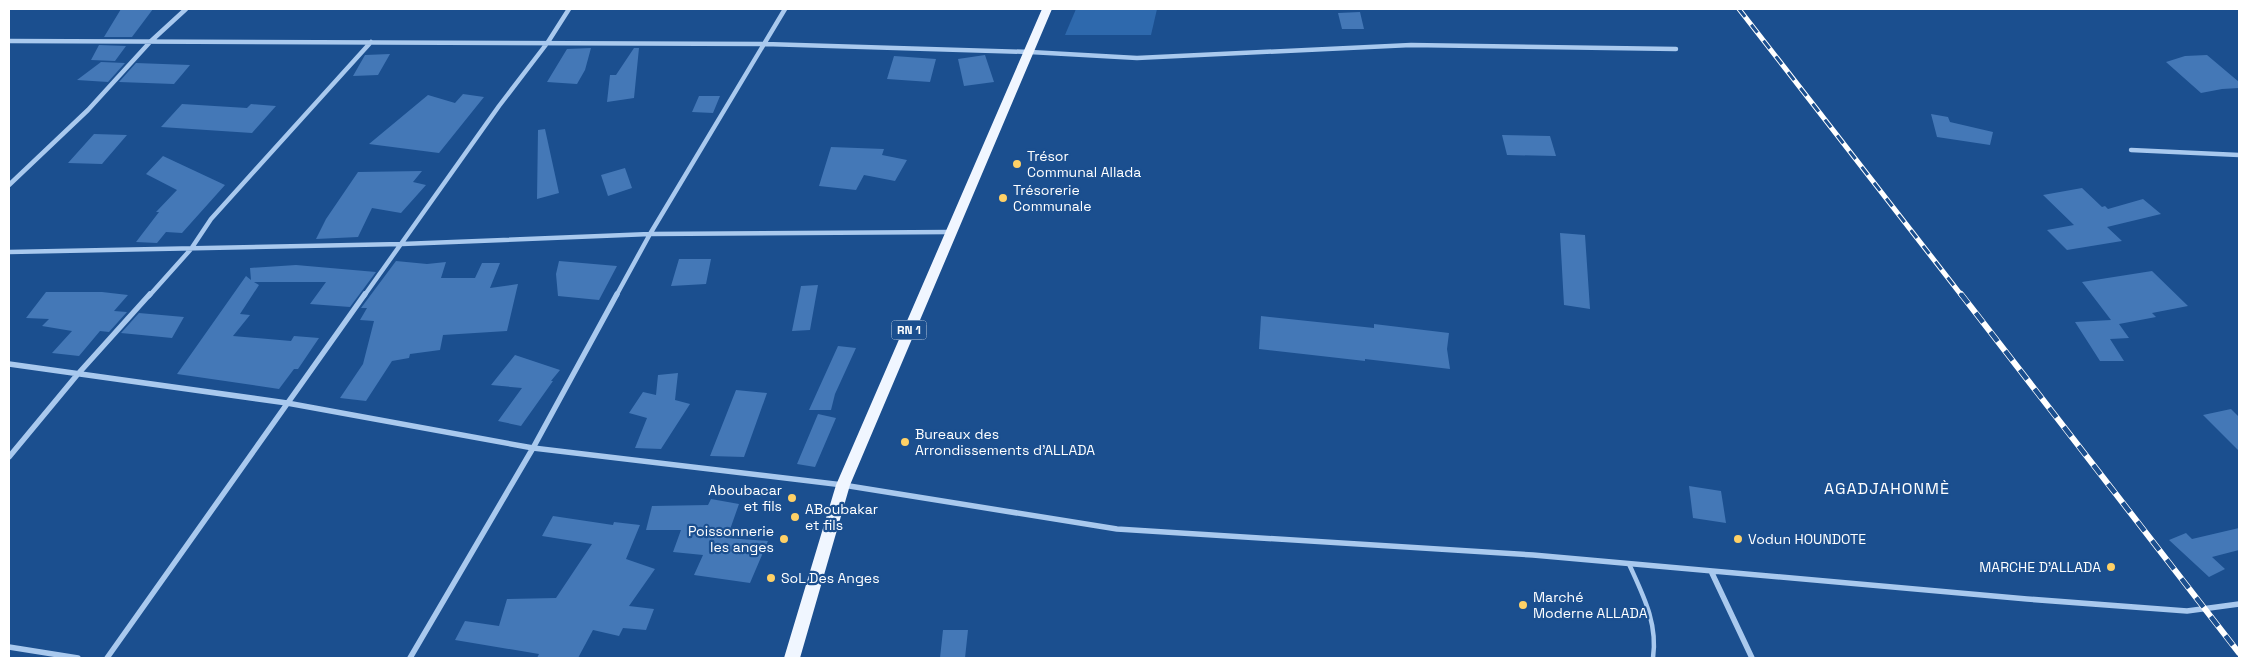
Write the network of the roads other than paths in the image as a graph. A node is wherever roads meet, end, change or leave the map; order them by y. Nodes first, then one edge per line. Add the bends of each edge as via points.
1 (186, 9) edge
2 (569, 9) edge
3 (785, 9) edge
4 (1047, 9) edge
5 (9, 40) edge
6 (150, 42) junction
7 (371, 42) junction
8 (548, 42) junction
9 (765, 44) junction
10 (1676, 49) dead end
11 (1030, 52) junction
12 (2131, 150) dead end
13 (2239, 155) edge
14 (9, 185) edge
15 (951, 232) junction
16 (650, 234) junction
17 (402, 244) junction
18 (191, 248) junction
19 (9, 252) edge
20 (9, 364) edge
21 (77, 375) junction
22 (286, 403) junction
23 (534, 448) junction
24 (9, 457) edge
25 (843, 485) junction
26 (1628, 564) junction
27 (1711, 571) junction
28 (2239, 604) edge
29 (9, 648) edge
30 (78, 658) edge
31 (107, 658) edge
32 (410, 658) edge
33 (792, 658) edge
34 (1654, 658) edge
35 (1752, 658) edge

1 - 6 street
2 - 8 street
3 - 9 street
4 - 11 main road, RN 1
5 - 6 street
6 - 7 street
6 - 14 street via 88,110
7 - 8 street
7 - 18 street via 212,220
8 - 9 street
8 - 17 street
9 - 11 street
9 - 16 street
10 - 11 street via 1411,45 1137,58
11 - 15 main road, RN 1
12 - 13 street
15 - 16 street
15 - 25 main road, RN 1
16 - 17 street
16 - 23 street
17 - 18 street
17 - 22 street
18 - 19 street
18 - 21 street
20 - 21 street
21 - 22 street
21 - 24 street
22 - 23 street
22 - 31 street
23 - 25 street
23 - 32 street
25 - 26 street via 1117,529
25 - 33 main road, RN 1
26 - 27 street
26 - 34 lane via 1652,613
27 - 28 street via 2187,611
27 - 35 street
29 - 30 street

